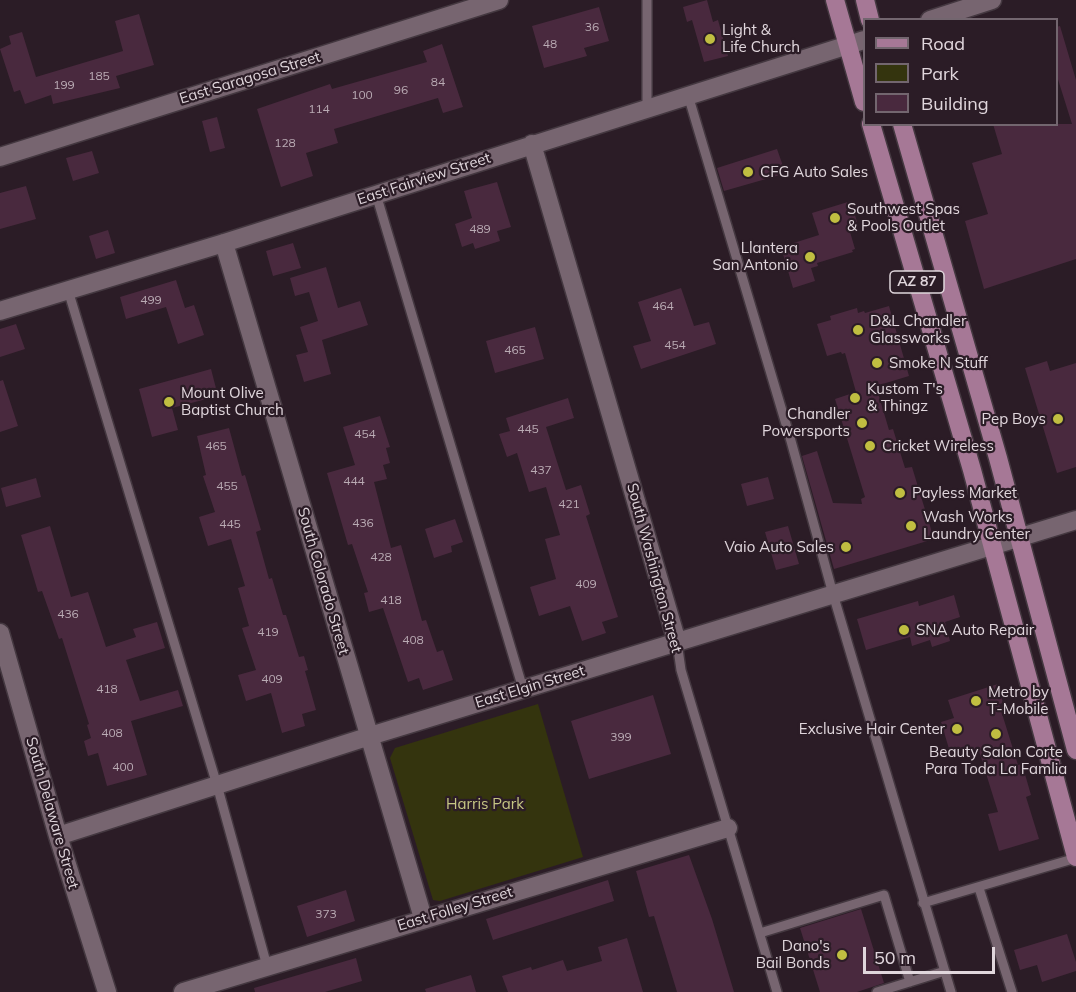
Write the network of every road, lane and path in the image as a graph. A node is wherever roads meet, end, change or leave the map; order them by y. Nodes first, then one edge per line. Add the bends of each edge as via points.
1 (500, 0) edge
2 (647, 0) edge
3 (835, 0) edge
4 (865, 0) edge
5 (992, 0) edge
6 (870, 18) edge
7 (936, 18) edge
8 (856, 43) edge
9 (688, 95) junction
10 (863, 95) edge
11 (647, 108) junction
12 (872, 126) edge
13 (902, 126) edge
14 (532, 144) junction
15 (0, 157) edge
16 (376, 194) junction
17 (224, 243) junction
18 (68, 290) junction
19 (0, 311) edge
20 (1076, 520) edge
21 (1006, 542) junction
22 (833, 594) junction
23 (0, 633) edge
24 (677, 642) junction
25 (523, 689) junction
26 (369, 736) junction
27 (1076, 750) edge
28 (217, 785) junction
29 (728, 828) junction
30 (58, 836) junction
31 (1076, 858) edge
32 (979, 888) junction
33 (923, 903) junction
34 (423, 918) junction
35 (760, 933) junction
36 (267, 966) junction
37 (945, 971) junction
38 (910, 982) junction
39 (107, 992) edge
40 (183, 992) edge
41 (777, 992) edge
42 (878, 992) edge
43 (951, 992) edge
44 (1012, 992) edge

1 - 15 street, East Saragosa Street
2 - 11 lane
3 - 8 main road
4 - 6 main road
5 - 7 street
8 - 9 street, East Fairview Street
8 - 10 main road
9 - 11 street, East Fairview Street
9 - 22 lane
11 - 14 street, East Fairview Street
12 - 21 main road, AZ 87
13 - 21 main road, AZ 87
14 - 16 street, East Fairview Street
14 - 24 street, South Washington Street
16 - 17 street, East Fairview Street
16 - 25 lane
17 - 18 street, East Fairview Street
17 - 26 street, South Colorado Street
18 - 19 street, East Fairview Street
18 - 28 lane
20 - 21 street, East Elgin Street
21 - 22 street, East Elgin Street
21 - 27 main road, AZ 87
21 - 31 main road, AZ 87
22 - 24 street, East Elgin Street
22 - 33 lane
23 - 30 street, South Delaware Street
24 - 25 street, East Elgin Street
24 - 29 lane, South Washington Street via 681,670
25 - 26 street, East Elgin Street
26 - 28 street, East Elgin Street
26 - 34 street, South Colorado Street
28 - 30 street, East Elgin Street
28 - 36 lane
29 - 34 street, East Folley Street
29 - 35 lane, South Washington Street
30 - 39 street, South Delaware Street
31 - 32 lane
32 - 33 lane
32 - 44 lane
33 - 37 lane
34 - 36 street, East Folley Street
35 - 38 lane via 884,895
35 - 41 lane, South Washington Street
36 - 40 street, East Folley Street
37 - 38 lane
37 - 43 lane
38 - 42 lane

